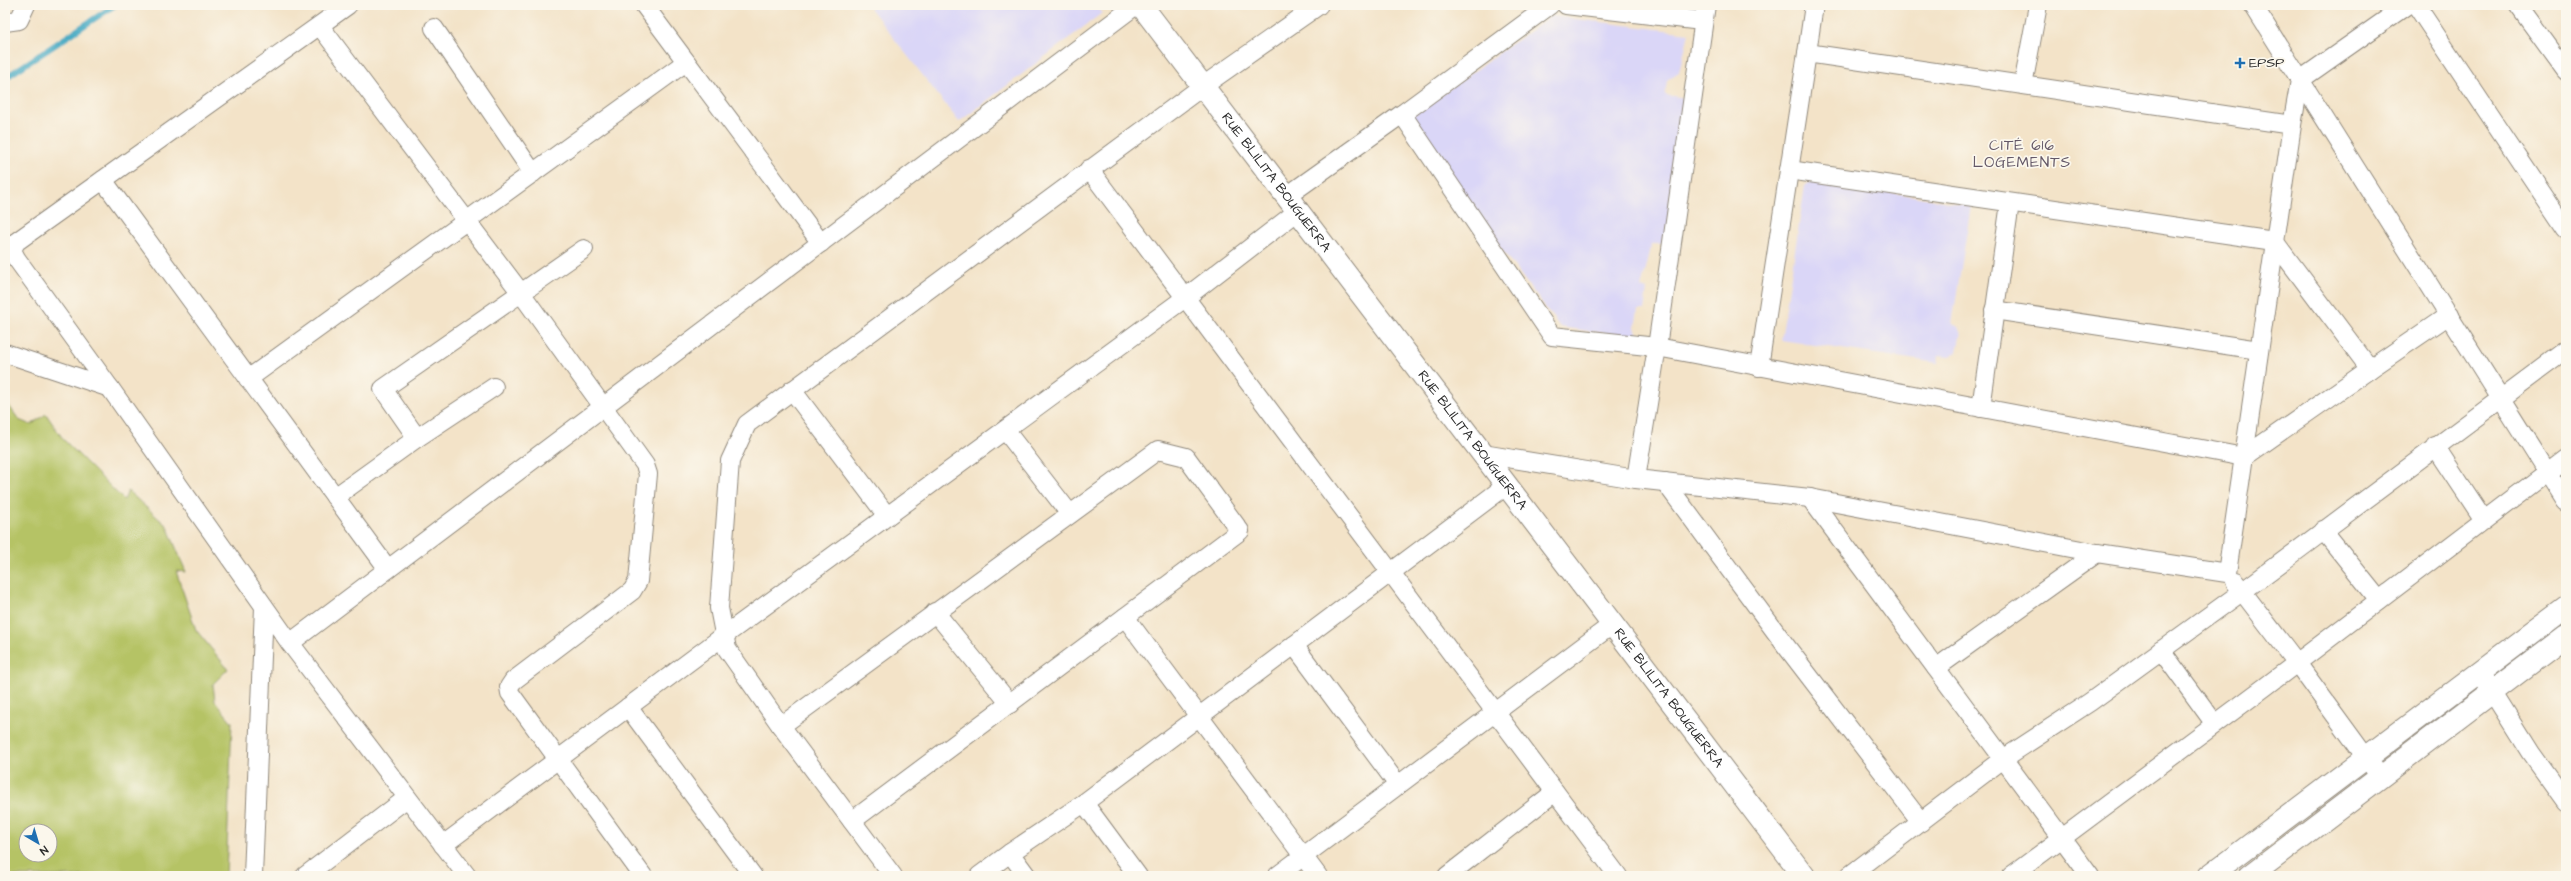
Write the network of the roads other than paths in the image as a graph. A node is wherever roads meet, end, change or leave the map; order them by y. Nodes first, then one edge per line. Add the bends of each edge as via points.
1 (26, 5) edge
2 (348, 5) edge
3 (644, 5) edge
4 (1136, 5) edge
5 (1141, 5) edge
6 (1319, 5) edge
7 (1550, 5) edge
8 (1573, 5) edge
9 (1814, 5) edge
10 (2038, 5) edge
11 (2253, 5) edge
12 (2407, 5) edge
13 (2416, 5) edge
14 (2518, 5) edge
15 (1704, 13) edge
16 (5, 22) edge
17 (320, 26) junction
18 (434, 28) dead end
19 (1807, 53) junction
20 (686, 62) junction
21 (2566, 70) edge
22 (2300, 80) junction
23 (2023, 85) junction
24 (1202, 86) junction
25 (1402, 114) junction
26 (2292, 125) junction
27 (1088, 170) junction
28 (1789, 170) junction
29 (533, 173) junction
30 (103, 180) junction
31 (2010, 203) junction
32 (1292, 204) junction
33 (466, 220) junction
34 (2565, 226) edge
35 (2274, 241) junction
36 (821, 243) junction
37 (584, 249) dead end
38 (521, 293) junction
39 (1185, 298) junction
40 (1994, 310) junction
41 (2449, 315) junction
42 (1657, 347) junction
43 (2259, 350) junction
44 (2566, 350) edge
45 (5, 353) edge
46 (1759, 367) junction
47 (2370, 369) junction
48 (248, 379) junction
49 (494, 387) dead end
50 (110, 388) junction
51 (792, 390) junction
52 (2501, 398) junction
53 (604, 405) junction
54 (1982, 408) junction
55 (1005, 430) junction
56 (417, 438) junction
57 (2435, 446) junction
58 (1483, 454) junction
59 (2244, 457) junction
60 (2566, 458) edge
61 (2547, 472) junction
62 (1636, 479) junction
63 (1665, 482) junction
64 (1507, 485) junction
65 (335, 497) junction
66 (1810, 498) junction
67 (2566, 502) edge
68 (1070, 514) junction
69 (887, 516) junction
70 (2484, 520) junction
71 (2323, 530) junction
72 (2097, 553) junction
73 (388, 569) junction
74 (1391, 573) junction
75 (2227, 573) junction
76 (2243, 592) junction
77 (2379, 600) junction
78 (264, 607) junction
79 (2566, 607) edge
80 (935, 612) junction
81 (1125, 617) junction
82 (1613, 624) junction
83 (725, 635) junction
84 (2566, 636) edge
85 (290, 643) junction
86 (1294, 646) junction
87 (2161, 650) junction
88 (2297, 663) junction
89 (1936, 668) junction
90 (2480, 672) junction
91 (2493, 692) junction
92 (1010, 704) junction
93 (628, 707) junction
94 (1496, 713) junction
95 (1199, 716) junction
96 (2215, 724) junction
97 (781, 726) junction
98 (2367, 758) junction
99 (2003, 759) junction
100 (557, 760) junction
101 (2381, 778) junction
102 (1398, 785) junction
103 (1555, 792) junction
104 (407, 798) junction
105 (2566, 802) edge
106 (1084, 803) junction
107 (852, 821) junction
108 (1921, 822) junction
109 (2062, 838) junction
110 (443, 845) junction
111 (1010, 853) junction
112 (1304, 856) junction
113 (253, 876) edge
114 (305, 876) edge
115 (467, 876) edge
116 (644, 876) edge
117 (753, 876) edge
118 (894, 876) edge
119 (979, 876) edge
120 (1027, 876) edge
121 (1138, 876) edge
122 (1277, 876) edge
123 (1318, 876) edge
124 (1448, 876) edge
125 (1618, 876) edge
126 (1804, 876) edge
127 (1849, 876) edge
128 (2011, 876) edge
129 (2090, 876) edge
130 (2208, 876) edge
131 (2250, 876) edge

1 - 16 street via 19,20
2 - 17 street
3 - 20 street
4 - 36 street
5 - 24 street, RUE BLILITA BOUGUERRA
6 - 24 street
7 - 25 street
8 - 15 street
9 - 19 street
10 - 23 street
11 - 22 street
12 - 22 street
13 - 34 street
14 - 21 street
15 - 42 street
17 - 30 street
17 - 33 street
18 - 29 street
19 - 23 street
19 - 28 street
20 - 29 street
20 - 36 street
22 - 26 street
22 - 41 street
23 - 26 street
24 - 27 street
24 - 32 street, RUE BLILITA BOUGUERRA
25 - 32 street
25 - 42 street via 1552,336
26 - 35 street
27 - 39 street
27 - 51 street
28 - 31 street
28 - 46 street
29 - 33 street
30 - 48 street
30 - 50 street via 16,242 12,250
31 - 35 street
31 - 40 street
32 - 39 street
32 - 58 street, RUE BLILITA BOUGUERRA
33 - 38 street
33 - 48 street
35 - 43 street
35 - 47 street
36 - 53 street
37 - 38 street
38 - 53 street
38 - 56 street via 383,389
39 - 55 street
39 - 74 street
40 - 43 street
40 - 54 street
41 - 47 street
41 - 52 street
42 - 46 street
42 - 62 street
43 - 59 street
44 - 52 street
45 - 50 street
46 - 54 street
47 - 59 street
48 - 65 street
49 - 56 street
50 - 78 street
51 - 69 street
51 - 83 street via 747,424 730,460 719,608
52 - 57 street
52 - 61 street
53 - 73 street
53 - 100 street via 645,465 648,474 638,581 623,600 513,681 509,687 510,693
54 - 59 street
55 - 68 street
55 - 69 street
56 - 65 street
57 - 70 street
57 - 71 street
58 - 62 street
58 - 64 street, RUE BLILITA BOUGUERRA
59 - 75 street
60 - 61 street
61 - 67 street
61 - 70 street
62 - 63 street
63 - 66 street
63 - 108 street
64 - 74 street
64 - 82 street, RUE BLILITA BOUGUERRA
65 - 73 street
66 - 72 street
66 - 89 street
68 - 80 street
68 - 81 street via 1158,450 1186,457 1240,531
69 - 83 street
70 - 77 street
71 - 76 street
71 - 77 street
72 - 75 street
72 - 89 street
73 - 85 street
74 - 86 street
74 - 94 street
75 - 76 street
76 - 87 street
76 - 88 street
77 - 88 street
78 - 85 street
78 - 113 street
79 - 90 street
80 - 92 street
80 - 97 street
81 - 92 street
81 - 95 street
82 - 94 street
82 - 126 street, RUE BLILITA BOUGUERRA
83 - 93 street
83 - 97 street via 728,649
84 - 91 street
85 - 104 street
86 - 95 street
86 - 102 street
87 - 96 street
87 - 99 street via 2090,702
88 - 96 street
88 - 98 street
89 - 99 street
90 - 91 street
90 - 98 street
91 - 101 street
91 - 105 street
92 - 107 street
93 - 100 street
93 - 117 street
94 - 102 street
94 - 103 street
95 - 106 street
95 - 112 street
96 - 109 street
97 - 107 street
98 - 101 street
98 - 130 street
99 - 108 street
99 - 109 street
100 - 110 street
100 - 116 street
101 - 131 street
102 - 112 street
103 - 124 street
103 - 125 street
104 - 110 street
104 - 114 street
106 - 111 street
106 - 121 street
107 - 118 street
108 - 127 street
109 - 128 street
109 - 129 street
110 - 115 street
111 - 119 street
111 - 120 street
112 - 122 street
112 - 123 street

